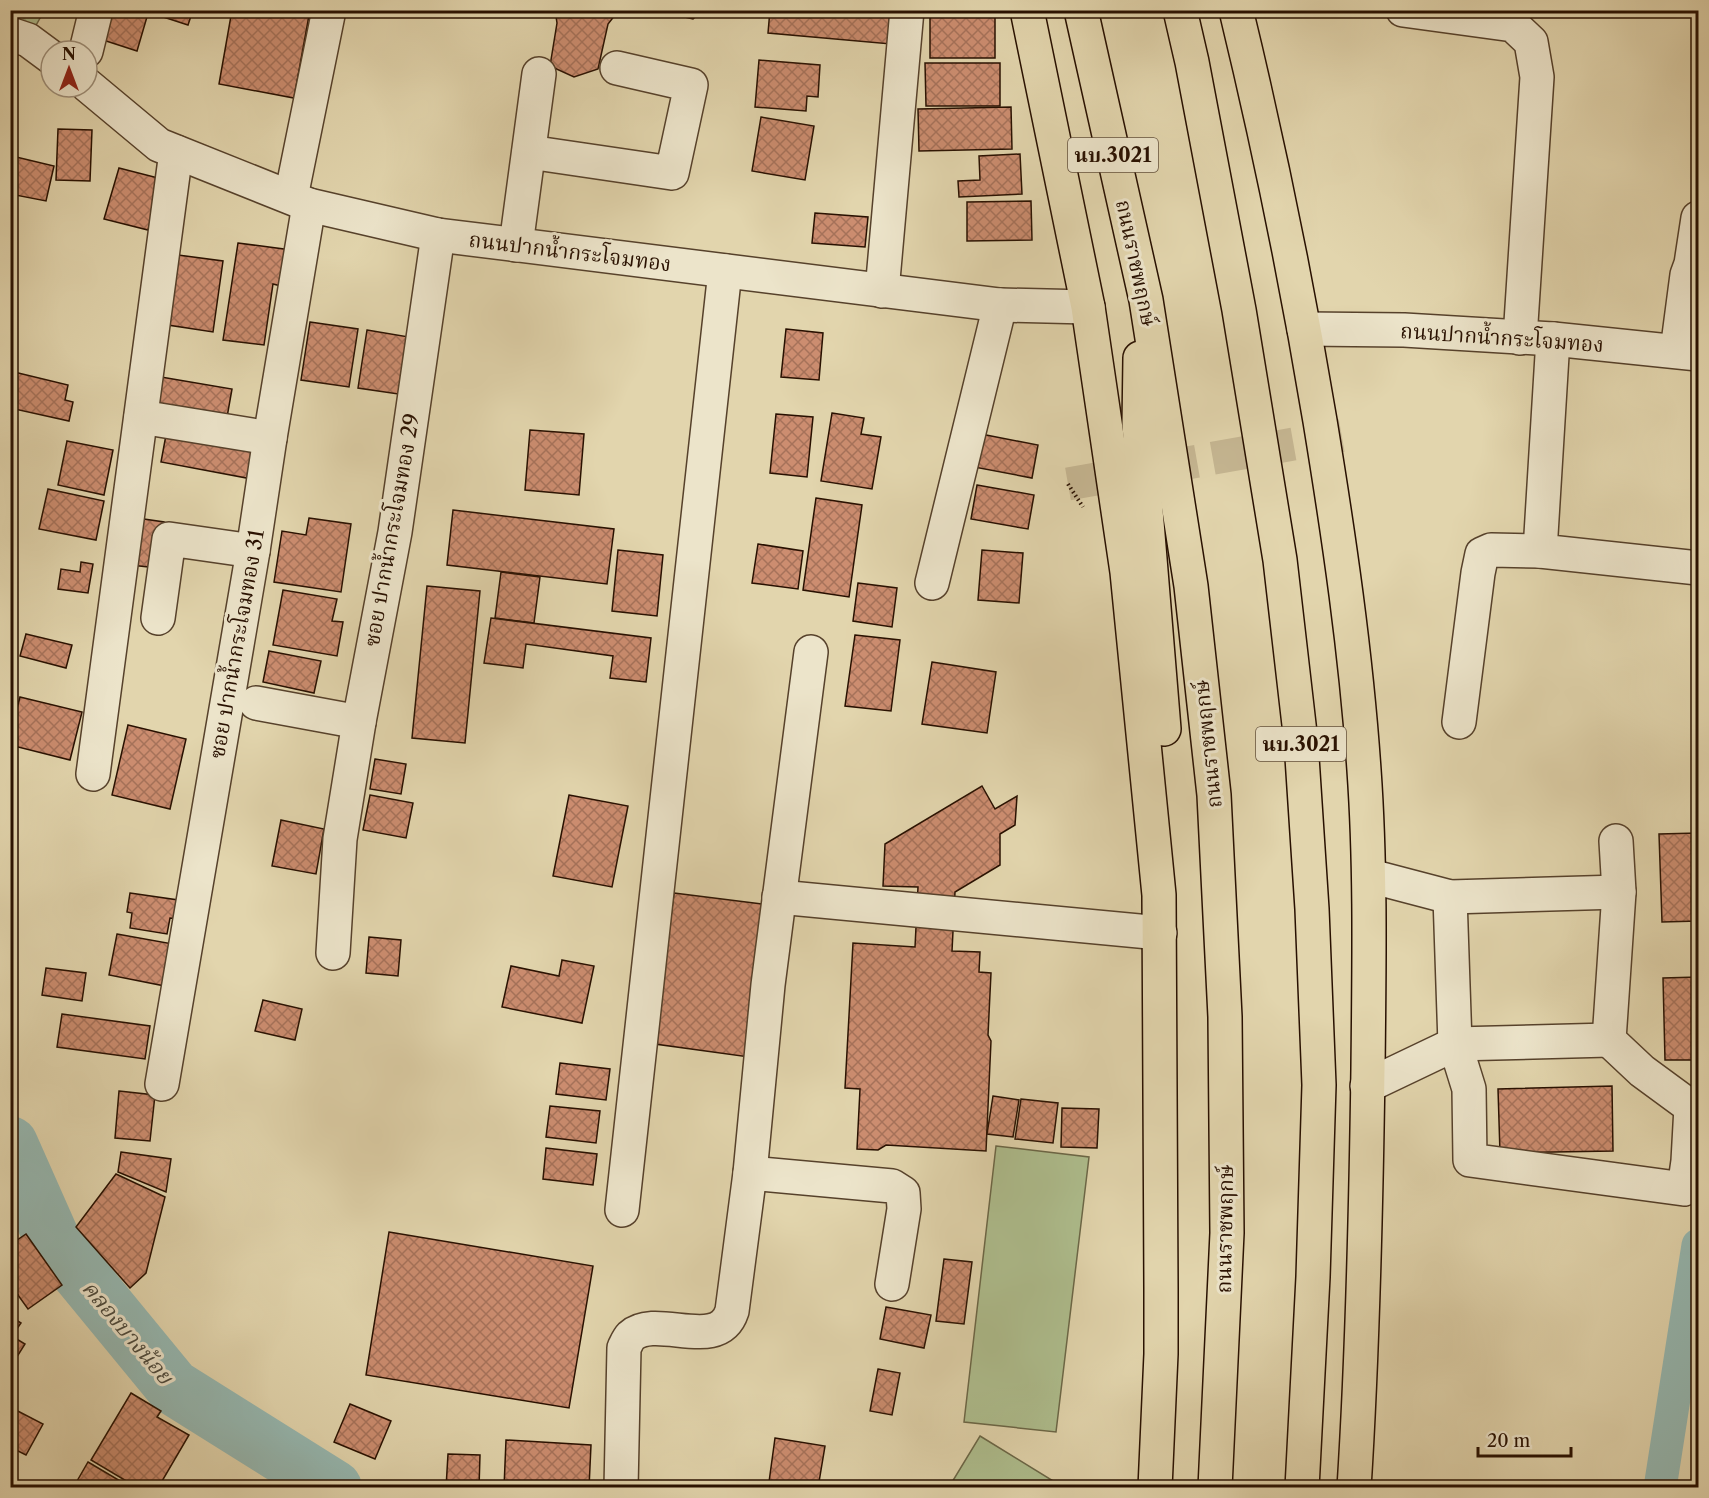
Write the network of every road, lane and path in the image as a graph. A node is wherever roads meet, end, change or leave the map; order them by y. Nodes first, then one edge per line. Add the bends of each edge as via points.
1 (96, 10) edge
2 (329, 10) edge
3 (907, 10) edge
4 (1026, 10) edge
5 (1081, 10) edge
6 (1179, 10) edge
7 (1403, 10) edge
8 (1236, 15) edge
9 (10, 34) edge
10 (89, 39) edge
11 (39, 48) edge
12 (617, 68) dead end
13 (539, 74) dead end
14 (99, 95) edge
15 (176, 152) junction
16 (529, 152) junction
17 (300, 201) junction
18 (1698, 218) edge
19 (438, 235) junction
20 (516, 245) junction
21 (724, 271) junction
22 (882, 291) junction
23 (1146, 300) junction
24 (1000, 304) junction
25 (1088, 307) junction
26 (1304, 329) junction
27 (1520, 338) junction
28 (1552, 339) junction
29 (1688, 353) edge
30 (141, 417) junction
31 (270, 438) junction
32 (254, 551) junction
33 (1540, 551) junction
34 (1698, 568) edge
35 (932, 583) dead end
36 (158, 618) dead end
37 (811, 652) dead end
38 (256, 703) dead end
39 (359, 722) junction
40 (1459, 722) dead end
41 (93, 774) dead end
42 (1616, 841) dead end
43 (1370, 876) junction
44 (1619, 891) junction
45 (1159, 895) junction
46 (779, 897) junction
47 (1450, 897) junction
48 (1160, 933) junction
49 (333, 953) dead end
50 (1609, 1040) junction
51 (1455, 1044) junction
52 (162, 1084) dead end
53 (1367, 1086) junction
54 (750, 1173) junction
55 (622, 1210) dead end
56 (892, 1284) dead end
57 (621, 1488) edge
58 (1155, 1488) edge
59 (1215, 1488) edge
60 (1302, 1488) edge
61 (1354, 1488) edge

1 - 10 street
2 - 17 street, ซอย ปากน้ำกระโจมทอง 31
3 - 22 street
4 - 25 main road, นบ.3021
5 - 23 main road, ถนนราชพฤกษ์ / นบ.3021
6 - 60 main road, นบ.3021 via 1239,310 1280,560 1301,742 1319,1085
7 - 27 street via 1513,25 1531,42 1538,78
8 - 26 main road, นบ.3021 via 1278,191
9 - 11 street
12 - 16 street via 691,85 672,173
13 - 16 street
14 - 15 street, ถนนปากน้ำกระโจมทอง via 159,146
15 - 17 street, ถนนปากน้ำกระโจมทอง
15 - 30 street
16 - 20 street
17 - 19 street, ถนนปากน้ำกระโจมทอง
17 - 31 street, ซอย ปากน้ำกระโจมทอง 31
18 - 29 street via 1687,275
19 - 20 street, ถนนปากน้ำกระโจมทอง
19 - 39 street, ซอย ปากน้ำกระโจมทอง 29 via 395,532
20 - 21 street, ถนนปากน้ำกระโจมทอง
21 - 22 street, ถนนปากน้ำกระโจมทอง
21 - 55 street
22 - 24 street, ถนนปากน้ำกระโจมทอง
23 - 45 main road via 1139,366 1139,425 1162,696
23 - 59 main road, ถนนราชพฤกษ์ / นบ.3021 via 1191,586 1214,795 1225,1017 1227,1222
24 - 25 street, ถนนปากน้ำกระโจมทอง
24 - 35 street
25 - 45 main road, นบ.3021 via 1127,572
26 - 27 street, ถนนปากน้ำกระโจมทอง via 1404,330
26 - 43 main road, นบ.3021 via 1342,556 1364,767
27 - 28 street, ถนนปากน้ำกระโจมทอง
28 - 29 street, ถนนปากน้ำกระโจมทอง
28 - 33 street
30 - 31 street
30 - 41 street
31 - 32 street, ซอย ปากน้ำกระโจมทอง 31
32 - 36 street via 169,539
32 - 52 street, ซอย ปากน้ำกระโจมทอง 31
33 - 34 street
33 - 40 street via 1491,550 1482,554
37 - 46 street
38 - 39 street
39 - 49 street, ซอย ปากน้ำกระโจมทอง 29 via 340,839
42 - 44 street
43 - 47 street
43 - 53 main road, นบ.3021
44 - 47 street
44 - 50 street
45 - 48 main road, นบ.3021
46 - 48 street
46 - 54 street
47 - 51 street
48 - 58 main road, นบ.3021 via 1161,1354
50 - 51 street
50 - 51 street via 1642,1071 1691,1107 1684,1189 1470,1160 1469,1089
51 - 53 street
53 - 61 main road, นบ.3021
54 - 56 street via 892,1185 903,1193
54 - 57 street via 728,1322 716,1331 642,1330 630,1336 624,1348

